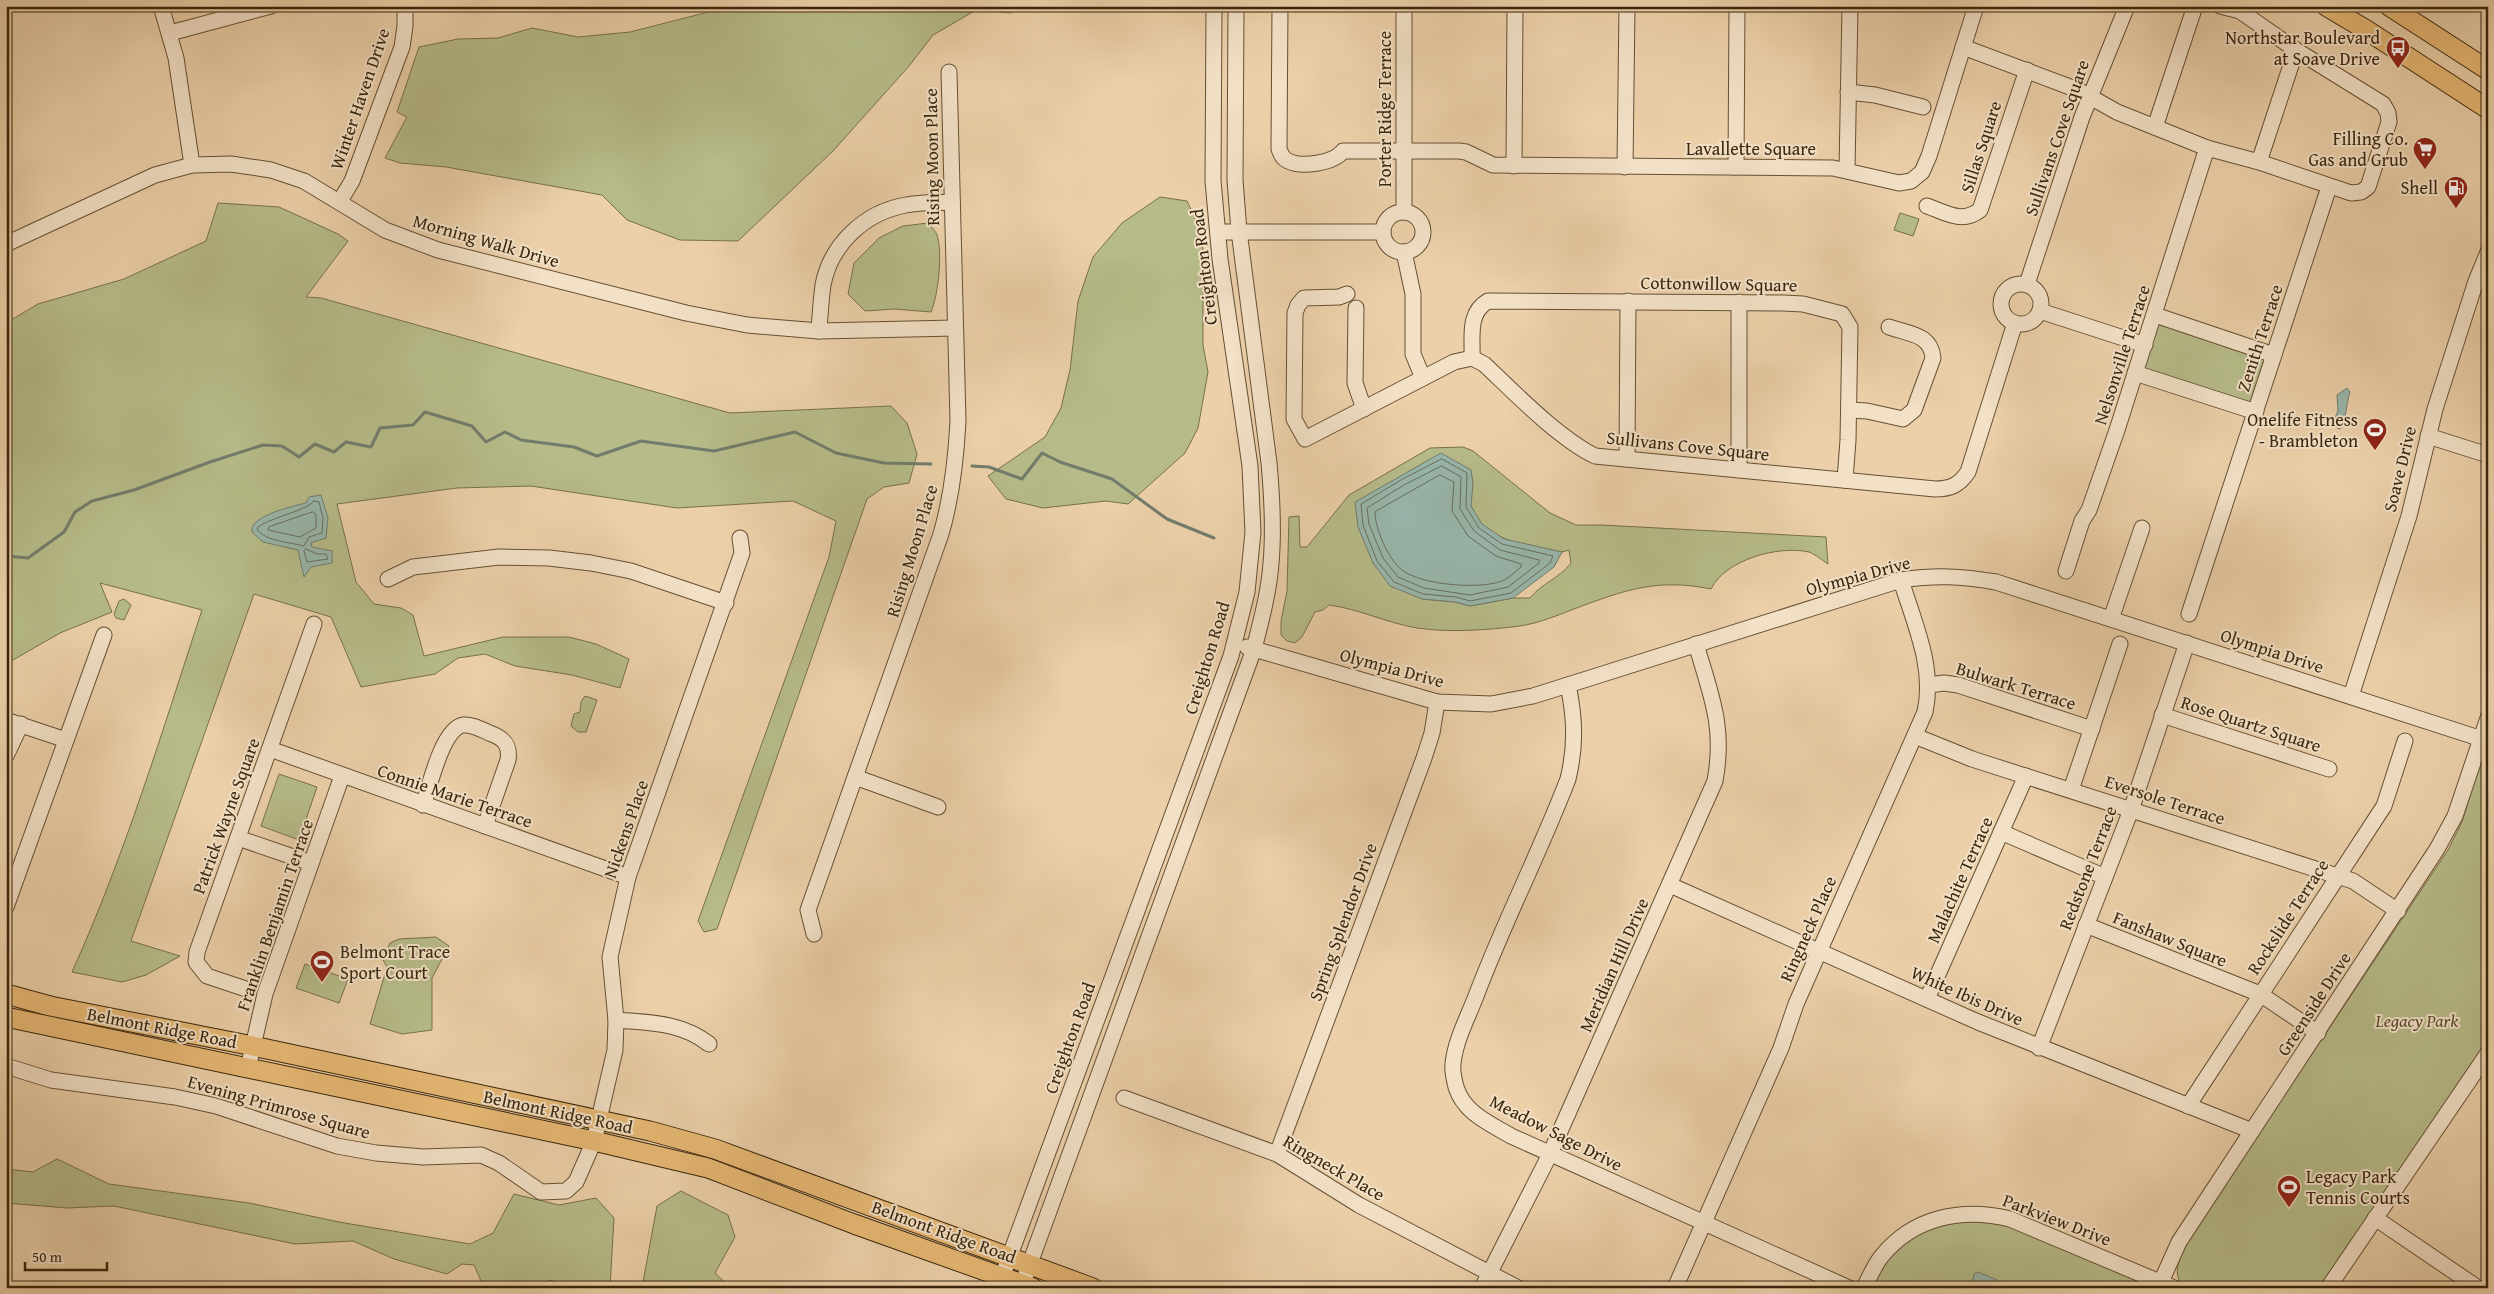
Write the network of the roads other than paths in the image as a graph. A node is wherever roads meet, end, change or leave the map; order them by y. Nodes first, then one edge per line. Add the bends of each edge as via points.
1 (161, 6) edge
2 (271, 6) edge
3 (405, 6) edge
4 (1214, 6) edge
5 (1236, 6) edge
6 (1280, 6) edge
7 (1404, 6) edge
8 (1515, 6) edge
9 (1627, 6) edge
10 (1737, 6) edge
11 (1850, 6) edge
12 (1976, 6) edge
13 (2127, 6) edge
14 (2194, 6) edge
15 (2220, 6) edge
16 (2326, 6) edge
17 (2389, 6) edge
18 (170, 33) junction
19 (1963, 47) junction
20 (2296, 50) junction
21 (2027, 70) junction
22 (2488, 70) edge
23 (949, 72) dead end
24 (1848, 92) junction
25 (2089, 97) junction
26 (1923, 107) dead end
27 (2488, 109) edge
28 (2155, 127) junction
29 (2208, 148) junction
30 (1403, 152) junction
31 (2259, 162) junction
32 (192, 165) junction
33 (1514, 166) junction
34 (1625, 167) junction
35 (1736, 167) junction
36 (1847, 170) junction
37 (2329, 187) junction
38 (340, 201) junction
39 (952, 202) junction
40 (1927, 206) dead end
41 (1404, 212) junction
42 (1239, 231) junction
43 (1218, 232) junction
44 (1384, 232) junction
45 (6, 244) edge
46 (1404, 252) junction
47 (2488, 252) edge
48 (2027, 284) junction
49 (1347, 294) dead end
50 (1628, 301) junction
51 (1739, 302) junction
52 (1356, 308) dead end
53 (2040, 311) junction
54 (2155, 314) junction
55 (2015, 323) junction
56 (1889, 327) dead end
57 (955, 328) junction
58 (819, 331) junction
59 (2145, 345) junction
60 (2274, 355) junction
61 (1472, 358) junction
62 (2134, 373) junction
63 (1423, 378) junction
64 (1364, 409) junction
65 (1849, 410) junction
66 (2256, 412) junction
67 (2428, 436) junction
68 (2488, 455) edge
69 (1627, 459) junction
70 (1738, 470) junction
71 (1845, 480) junction
72 (2142, 528) dead end
73 (740, 538) dead end
74 (2066, 571) dead end
75 (388, 579) dead end
76 (1901, 580) junction
77 (726, 603) junction
78 (2189, 614) dead end
79 (2111, 619) junction
80 (314, 624) dead end
81 (104, 635) dead end
82 (1235, 643) junction
83 (2187, 643) junction
84 (1696, 644) junction
85 (2120, 644) dead end
86 (1254, 650) junction
87 (1568, 685) junction
88 (1929, 685) junction
89 (2351, 696) junction
90 (1437, 702) junction
91 (2162, 715) junction
92 (2488, 718) edge
93 (13, 722) edge
94 (2092, 729) junction
95 (1915, 736) junction
96 (66, 740) junction
97 (2485, 740) edge
98 (2405, 741) dead end
99 (270, 750) junction
100 (6, 756) edge
101 (2329, 769) dead end
102 (342, 776) junction
103 (2026, 776) junction
104 (854, 777) junction
105 (2072, 790) junction
106 (423, 805) junction
107 (938, 807) dead end
108 (2131, 810) junction
109 (486, 826) junction
110 (2001, 832) junction
111 (238, 838) junction
112 (311, 863) junction
113 (2338, 876) junction
114 (628, 877) junction
115 (2105, 877) junction
116 (1670, 885) junction
117 (6, 907) edge
118 (2398, 911) junction
119 (2086, 926) junction
120 (814, 934) dead end
121 (1818, 952) junction
122 (249, 990) dead end
123 (6, 994) edge
124 (2260, 994) junction
125 (1927, 999) junction
126 (6, 1017) edge
127 (616, 1020) junction
128 (2318, 1033) junction
129 (709, 1044) dead end
130 (253, 1046) junction
131 (2039, 1048) junction
132 (2488, 1053) edge
133 (6, 1066) edge
134 (248, 1068) junction
135 (1124, 1098) dead end
136 (2188, 1106) junction
137 (599, 1121) junction
138 (2252, 1131) junction
139 (594, 1141) junction
140 (1277, 1154) junction
141 (1550, 1154) junction
142 (2376, 1218) junction
143 (1705, 1223) junction
144 (1010, 1256) junction
145 (1030, 1263) junction
146 (1489, 1273) junction
147 (1000, 1282) edge
148 (2168, 1285) edge
149 (2480, 1285) edge
150 (1026, 1286) edge
151 (1093, 1288) edge
152 (1482, 1288) edge
153 (1518, 1288) edge
154 (1675, 1288) edge
155 (1849, 1288) edge
156 (1864, 1288) edge
157 (2328, 1288) edge

1 - 18 street
2 - 18 street
3 - 38 street, Winter Haven Drive via 402,47 352,181
4 - 43 street, Creighton Road via 1213,181
5 - 42 street via 1235,180
6 - 30 street, Lavallette Square via 1279,149 1282,156 1289,162 1314,163 1338,158 1343,151
7 - 30 street, Porter Ridge Terrace
8 - 33 street
9 - 34 street
10 - 35 street
11 - 24 street
12 - 19 street, Lavallette Square
13 - 25 street, Sullivans Cove Square
14 - 28 street
15 - 20 street via 2240,11
16 - 27 main road
17 - 22 main road
18 - 32 street
19 - 21 street
19 - 36 street, Lavallette Square via 1922,172 1911,181 1899,183
20 - 31 street
20 - 37 street via 2383,104 2388,113 2389,122 2368,187 2351,194
21 - 25 street
21 - 40 street, Sillas Square via 1980,210 1970,217 1961,217
23 - 39 street, Rising Moon Place
24 - 26 street
24 - 36 street
25 - 28 street
25 - 48 street, Sullivans Cove Square
28 - 29 street
29 - 31 street
29 - 54 street, Nelsonville Terrace
30 - 33 street, Lavallette Square via 1466,152 1494,165
30 - 41 street, Porter Ridge Terrace
31 - 37 street
32 - 38 street, Morning Walk Drive via 231,164 271,170 304,181
32 - 45 street, Morning Walk Drive via 141,181
33 - 34 street, Lavallette Square
34 - 35 street, Lavallette Square
35 - 36 street, Lavallette Square
37 - 60 street, Zenith Terrace
38 - 58 street, Morning Walk Drive via 385,230 438,250 686,313 747,325
39 - 57 street, Rising Moon Place
39 - 58 street via 898,207 881,212 853,230 836,252 824,283
41 - 44 street via 1390,218
41 - 46 street via 1418,218 1423,232 1417,246
42 - 43 street
42 - 44 street
42 - 86 street via 1272,498 1271,564
43 - 82 street, Creighton Road via 1251,482 1253,532 1245,602
44 - 46 street via 1389,246
46 - 63 street via 1413,294 1413,354
47 - 67 street, Soave Drive
48 - 53 street via 2040,298
48 - 55 street via 2007,288 2000,301 2004,315
49 - 64 street via 1304,298 1298,305 1295,313 1294,419 1305,439
50 - 51 street, Cottonwillow Square
50 - 61 street, Cottonwillow Square via 1488,301 1476,311 1473,320
50 - 69 street
51 - 65 street, Cottonwillow Square via 1804,304 1842,314 1850,327
51 - 70 street
52 - 64 street via 1355,383
53 - 55 street via 2032,320
53 - 59 street
54 - 59 street, Nelsonville Terrace
54 - 60 street
55 - 71 street, Sullivans Cove Square via 1968,472 1961,482 1949,489 1934,489
56 - 65 street via 1922,338 1932,349 1933,358 1914,410 1903,419
57 - 58 street, Morning Walk Drive
57 - 104 street, Rising Moon Place via 958,421 956,464 949,506
59 - 62 street, Nelsonville Terrace
60 - 66 street, Zenith Terrace
61 - 63 street via 1454,362
61 - 69 street, Sullivans Cove Square via 1484,364 1582,449 1595,456
62 - 66 street
62 - 74 street, Nelsonville Terrace
63 - 64 street
65 - 71 street, Cottonwillow Square
66 - 78 street, Zenith Terrace
67 - 68 street
67 - 89 street, Soave Drive via 2413,502
69 - 70 street, Sullivans Cove Square
70 - 71 street, Sullivans Cove Square
72 - 79 street
73 - 77 street, Nickens Place via 742,554
75 - 77 street via 413,567 500,557 550,558 631,571
76 - 79 street, Olympia Drive via 1962,576 1996,582
76 - 84 street, Olympia Drive
76 - 88 street, Ringneck Place via 1926,661
77 - 114 street, Nickens Place
79 - 83 street, Olympia Drive
80 - 99 street, Patrick Wayne Square
81 - 96 street
82 - 86 street, Olympia Drive
82 - 144 street, Creighton Road
83 - 89 street, Olympia Drive
83 - 91 street, Redstone Terrace
84 - 87 street, Olympia Drive
84 - 116 street, Meridian Hill Drive via 1718,722 1718,761 1706,803
85 - 94 street
86 - 90 street, Olympia Drive
86 - 145 street
87 - 90 street, Olympia Drive via 1498,703
87 - 141 street, Meadow Sage Drive via 1575,731 1568,779 1495,946 1462,1031 1453,1065 1460,1097 1469,1109 1511,1136
88 - 94 street, Bulwark Terrace via 1958,685
88 - 95 street, Ringneck Place via 1925,712
89 - 97 street, Olympia Drive
90 - 140 street, Spring Splendor Drive via 1424,758
91 - 101 street, Rose Quartz Square
91 - 108 street, Redstone Terrace
92 - 97 street, Greenside Drive
93 - 96 street
93 - 100 street
94 - 105 street
95 - 103 street, Eversole Terrace
95 - 121 street, Ringneck Place
96 - 117 street
97 - 118 street, Greenside Drive via 2455,816
98 - 113 street, Rockslide Terrace via 2384,806
99 - 102 street, Connie Marie Terrace
99 - 111 street, Patrick Wayne Square
102 - 106 street, Connie Marie Terrace
102 - 112 street, Franklin Benjamin Terrace
103 - 105 street, Eversole Terrace
103 - 110 street, Malachite Terrace
104 - 107 street
104 - 120 street, Rising Moon Place via 808,910
105 - 108 street, Eversole Terrace
106 - 109 street, Connie Marie Terrace
106 - 109 street via 447,737 458,727 472,726 503,739 509,751
108 - 113 street, Eversole Terrace
108 - 115 street, Redstone Terrace
109 - 114 street, Connie Marie Terrace
110 - 115 street
110 - 125 street, Malachite Terrace
111 - 112 street
111 - 122 street, Patrick Wayne Square via 196,962 206,976
112 - 130 street, Franklin Benjamin Terrace via 265,994
113 - 118 street, Eversole Terrace via 2353,881
113 - 124 street, Rockslide Terrace
114 - 127 street, Nickens Place via 610,957
115 - 119 street, Redstone Terrace
116 - 121 street, White Ibis Drive
116 - 141 street, Meridian Hill Drive
118 - 128 street, Greenside Drive
119 - 124 street, Fanshaw Square
119 - 131 street, Redstone Terrace
121 - 125 street, White Ibis Drive
121 - 143 street, Ringneck Place via 1782,1048
123 - 130 main road, Belmont Ridge Road via 50,1006
124 - 128 street, Fanshaw Square
124 - 136 street, Rockslide Terrace
125 - 131 street, White Ibis Drive
126 - 134 main road, Belmont Ridge Road
127 - 129 street via 664,1024 695,1033
127 - 137 street, Nickens Place via 614,1050
128 - 138 street, Greenside Drive
130 - 134 street, Franklin Benjamin Terrace
130 - 137 main road, Belmont Ridge Road
131 - 136 street, White Ibis Drive
132 - 142 street
133 - 139 street, Evening Primrose Square via 50,1080 216,1106 337,1146 423,1157 481,1155 541,1192 566,1190 576,1182
134 - 139 main road, Belmont Ridge Road
135 - 140 street, Ringneck Place
136 - 138 street, White Ibis Drive
137 - 139 street, Nickens Place
137 - 144 main road, Belmont Ridge Road via 715,1148
138 - 148 street, Greenside Drive via 2179,1242
139 - 147 main road, Belmont Ridge Road via 708,1168
140 - 146 street, Ringneck Place via 1359,1205
141 - 143 street, Meadow Sage Drive
141 - 146 street, Meridian Hill Drive
142 - 149 street
142 - 157 street
143 - 154 street, Ringneck Place
143 - 155 street, Meadow Sage Drive
144 - 145 main road, Belmont Ridge Road
144 - 147 street, Creighton Road
145 - 150 street
145 - 151 main road, Belmont Ridge Road
146 - 152 street, Meridian Hill Drive
146 - 153 street, Ringneck Place
147 - 150 main road, Belmont Ridge Road
148 - 156 street, Parkview Drive via 2010,1219 1967,1213 1919,1225 1901,1238 1880,1259

